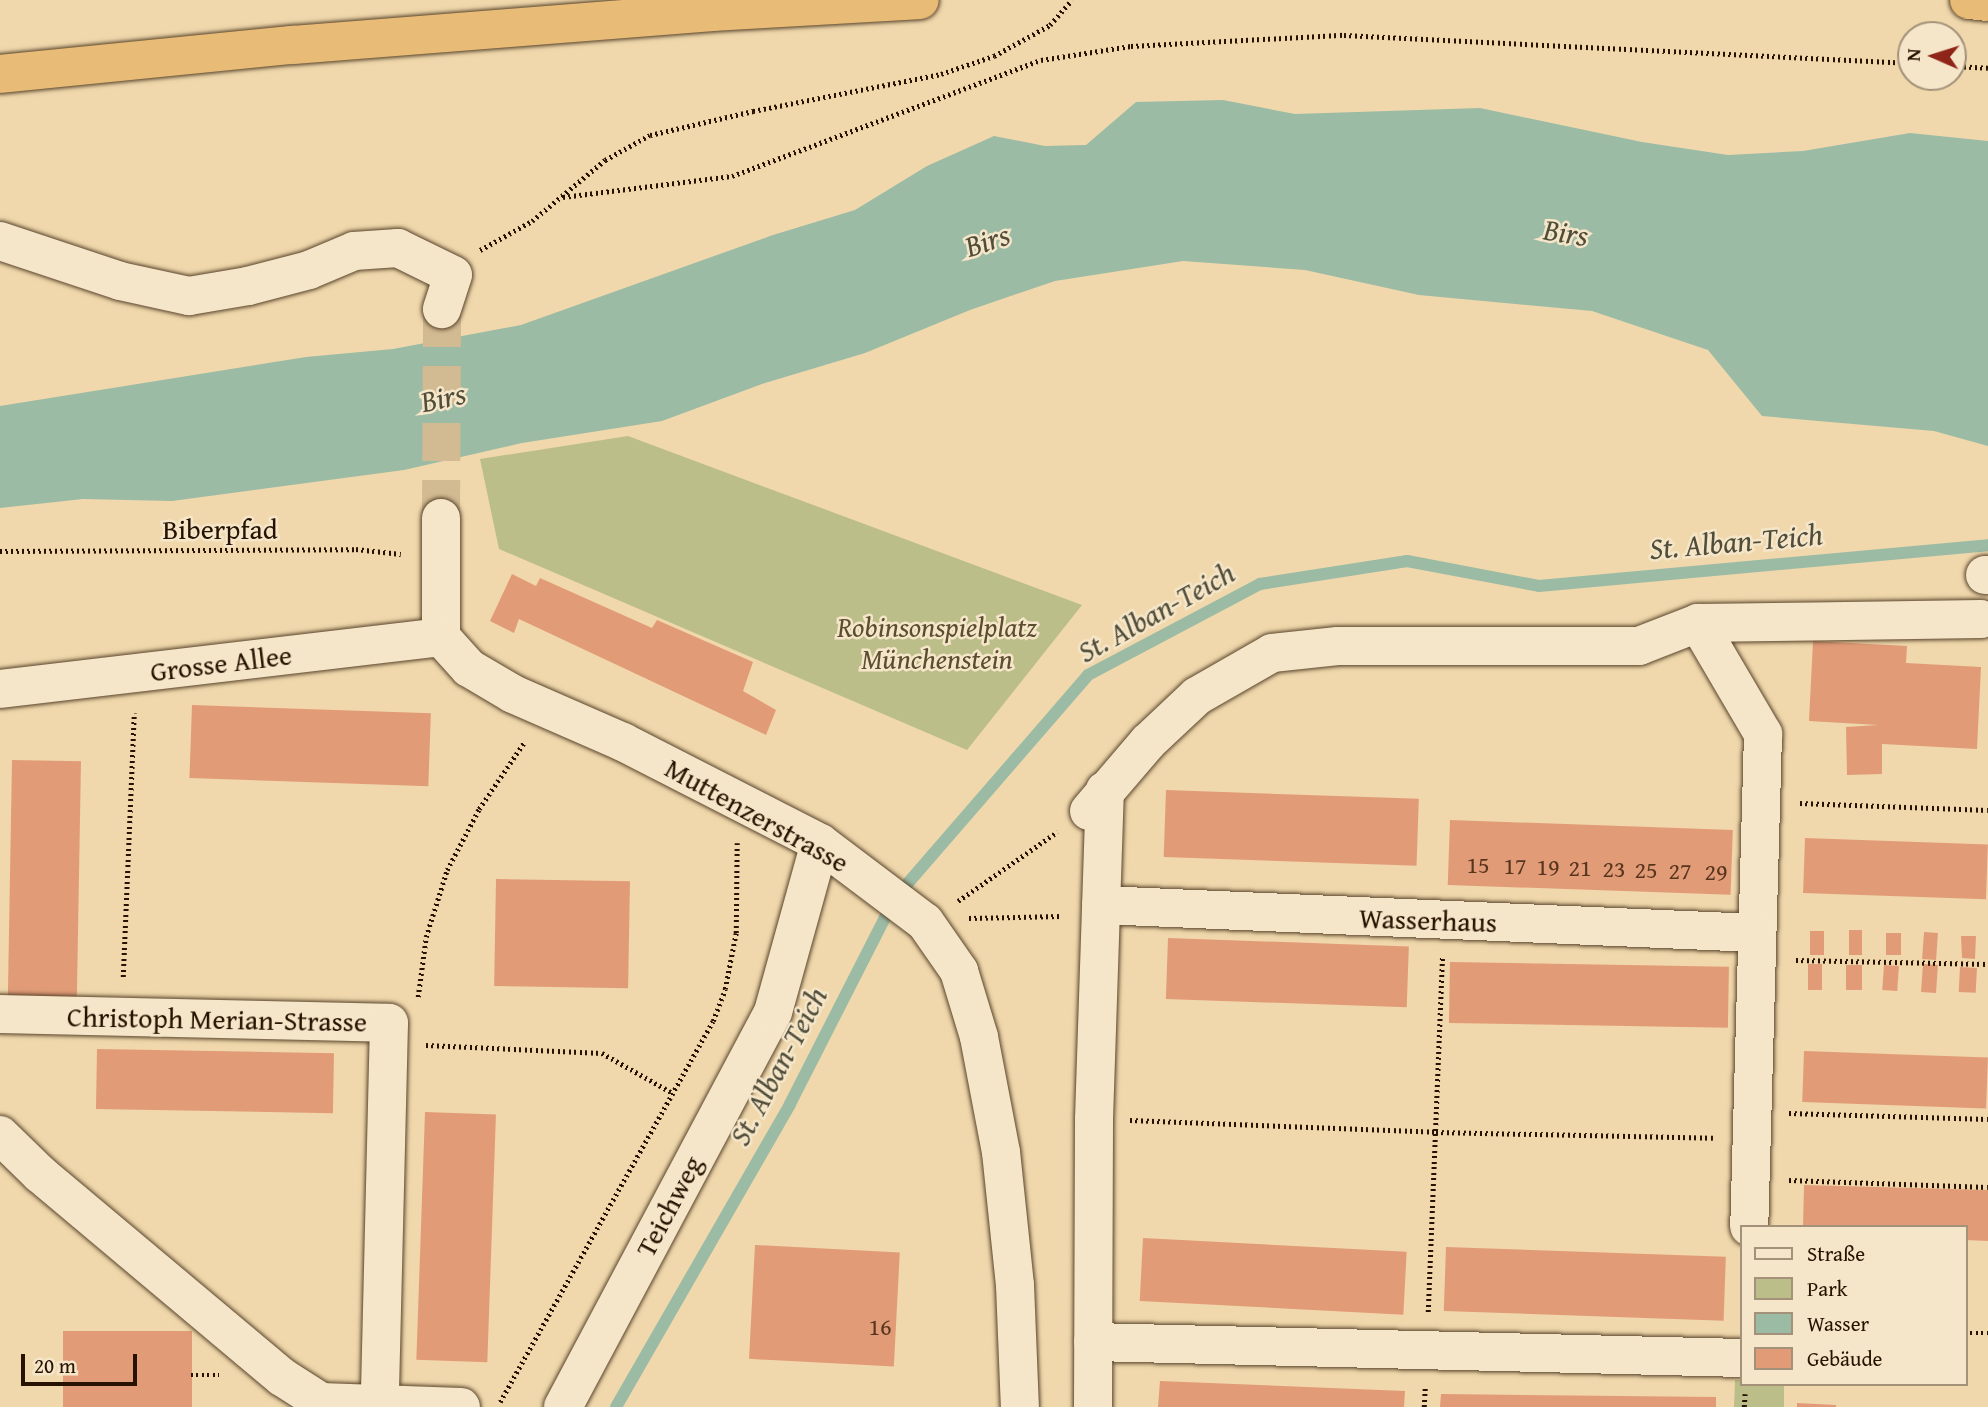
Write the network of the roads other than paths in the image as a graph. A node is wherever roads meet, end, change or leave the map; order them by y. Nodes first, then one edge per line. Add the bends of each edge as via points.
1 (920, 0) edge
2 (1969, 0) edge
3 (1988, 2) edge
4 (0, 74) edge
5 (0, 241) edge
6 (447, 292) road end
7 (441, 518) tunnel mouth
8 (1981, 619) dead end
9 (1698, 623) junction
10 (441, 637) junction
11 (0, 689) edge
12 (820, 843) junction
13 (1101, 911) junction
14 (1756, 947) junction
15 (0, 1014) edge
16 (0, 1135) edge
17 (1749, 1225) edge
18 (1093, 1342) junction
19 (1740, 1358) edge
20 (380, 1404) junction
21 (461, 1407) edge
22 (563, 1407) edge
23 (1020, 1407) edge
24 (1093, 1407) edge

1 - 4 highway via 293,45
2 - 3 highway
5 - 6 street via 120,281 188,296 309,270 354,251 398,248
7 - 10 street
8 - 9 street
9 - 13 street via 1639,646 1338,646 1272,653 1198,696 1097,801
9 - 14 street via 1763,734
10 - 11 street, Grosse Allee
10 - 12 street, Muttenzerstrasse via 470,667 513,694 622,743
12 - 22 street, Teichweg via 772,1013
12 - 23 street, Muttenzerstrasse via 925,922 959,971 979,1037 1001,1152 1015,1285
13 - 14 street, Wasserhaus via 1443,921
13 - 18 street
14 - 17 street
15 - 20 street, Christoph Merian-Strasse via 403,1018
16 - 20 street via 40,1174 282,1377 321,1402
18 - 19 street
18 - 24 street
20 - 21 street

